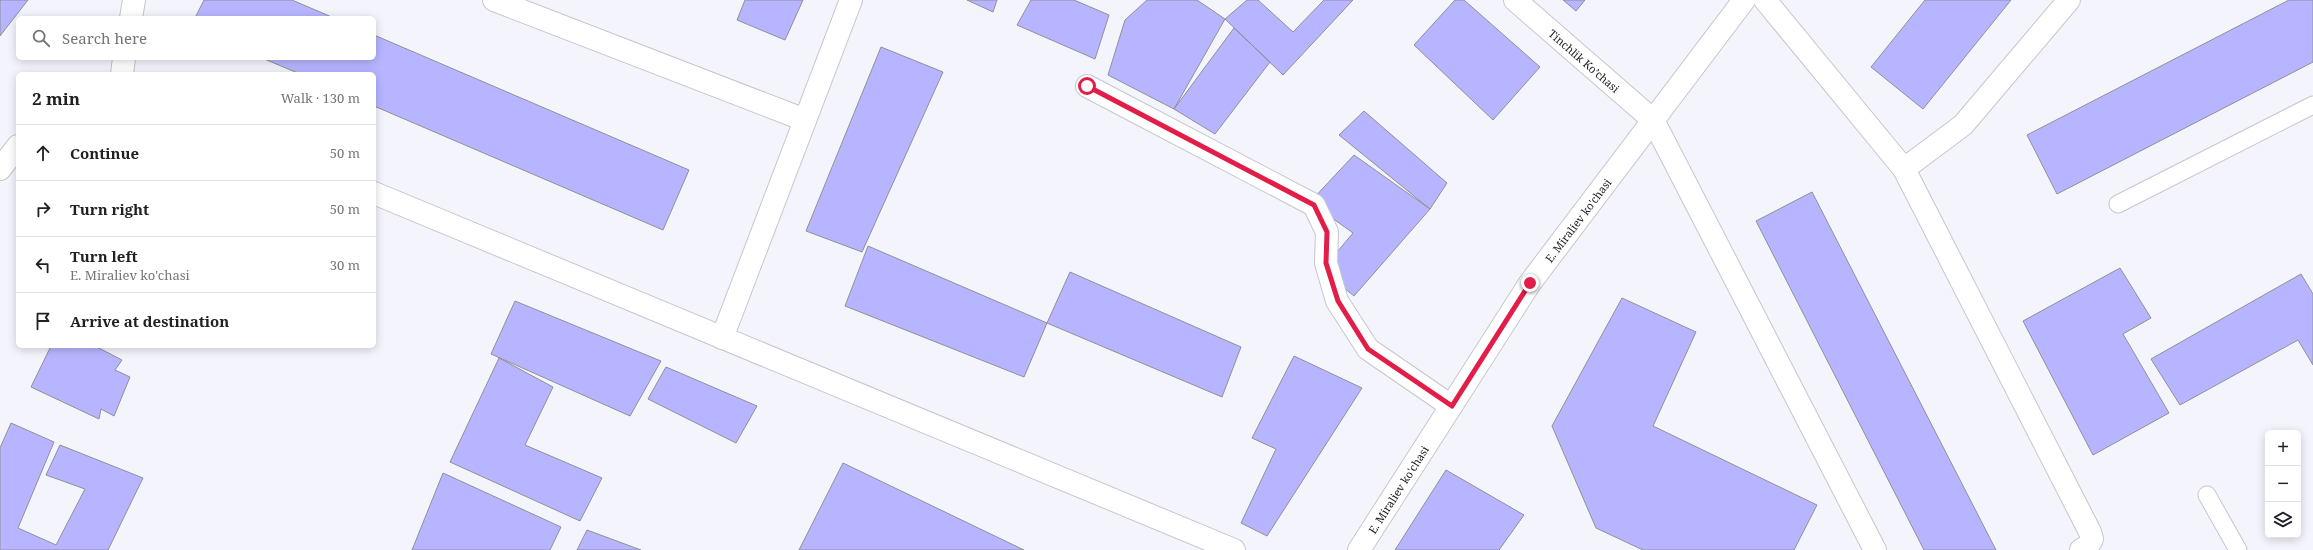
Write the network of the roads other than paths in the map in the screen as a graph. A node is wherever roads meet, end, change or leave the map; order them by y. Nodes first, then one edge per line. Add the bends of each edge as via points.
1 (134, 0) edge
2 (494, 0) edge
3 (851, 0) edge
4 (1515, 0) edge
5 (1744, 0) edge
6 (1765, 0) edge
7 (2069, 0) edge
8 (131, 16) edge
9 (124, 60) edge
10 (122, 72) edge
11 (1087, 86) dead end
12 (2313, 105) edge
13 (805, 120) junction
14 (1653, 120) junction
15 (16, 149) edge
16 (0, 169) edge
17 (1904, 169) junction
18 (376, 194) edge
19 (2118, 204) dead end
20 (722, 338) junction
21 (1452, 406) junction
22 (2207, 494) dead end
23 (1234, 550) edge
24 (1359, 550) edge
25 (1875, 550) edge
26 (2081, 550) edge
27 (2238, 550) edge

1 - 8 street
2 - 13 street
3 - 13 street
4 - 14 street, Tinchlik Ko’chasi
5 - 14 street, E. Miraliev ko'chasi
6 - 17 street
7 - 17 street via 1963,125
9 - 10 street
11 - 21 street via 1314,205 1327,232 1326,263 1338,301 1368,349
12 - 19 lane
13 - 20 street
14 - 21 street, E. Miraliev ko'chasi via 1530,283
14 - 25 street
15 - 16 street
17 - 26 street via 2090,532 2092,539 2088,546
18 - 20 street
20 - 23 street
21 - 24 street, E. Miraliev ko'chasi
22 - 27 lane

